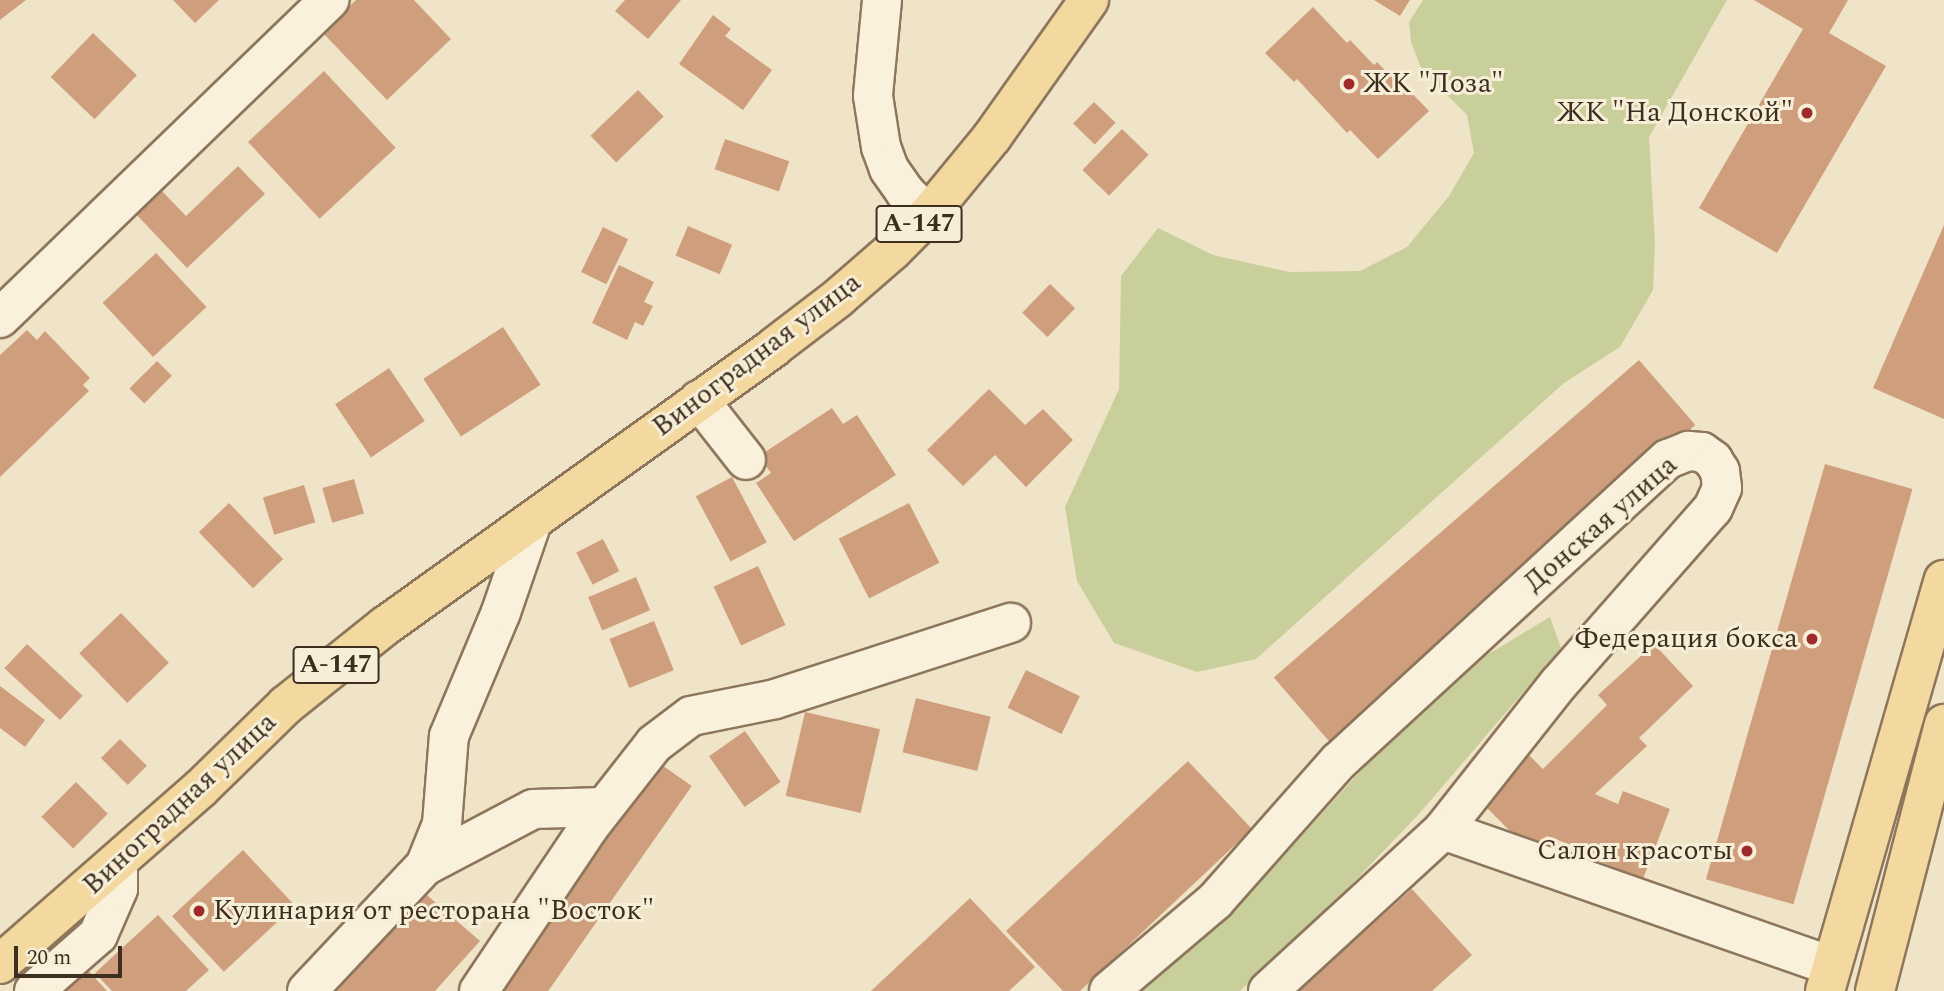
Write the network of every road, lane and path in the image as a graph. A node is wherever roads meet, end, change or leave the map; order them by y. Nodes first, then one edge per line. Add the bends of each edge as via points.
1 (329, 0) edge
2 (882, 0) edge
3 (1088, 0) edge
4 (928, 215) junction
5 (0, 318) edge
6 (699, 400) junction
7 (746, 460) dead end
8 (532, 522) junction
9 (1944, 580) edge
10 (1011, 623) dead end
11 (1944, 724) edge
12 (604, 807) junction
13 (1443, 830) junction
14 (118, 863) junction
15 (425, 866) junction
16 (0, 964) edge
17 (1828, 979) edge
18 (34, 991) edge
19 (307, 991) edge
20 (480, 991) edge
21 (1109, 991) edge
22 (1268, 991) edge
23 (1875, 991) edge

1 - 5 street
2 - 4 street via 873,96 880,147 897,181
3 - 4 main road, Виноградная улица / А-147 via 992,137
4 - 6 main road, Виноградная улица / А-147 via 838,298
6 - 7 street
6 - 8 main road, Виноградная улица / А-147
8 - 14 main road, Виноградная улица / А-147 via 385,626 286,705
8 - 15 street via 501,612 449,736 442,824
9 - 17 main road
10 - 12 street via 775,699 691,716 654,744
11 - 23 main road
12 - 15 street via 533,809
12 - 20 street
13 - 17 street
13 - 21 street, Донская улица via 1559,683 1713,508 1722,488 1720,471 1702,452 1688,450 1668,459 1338,762 1215,901
13 - 22 street
14 - 16 main road, Виноградная улица / А-147
14 - 18 street via 118,889 98,935
15 - 19 street

